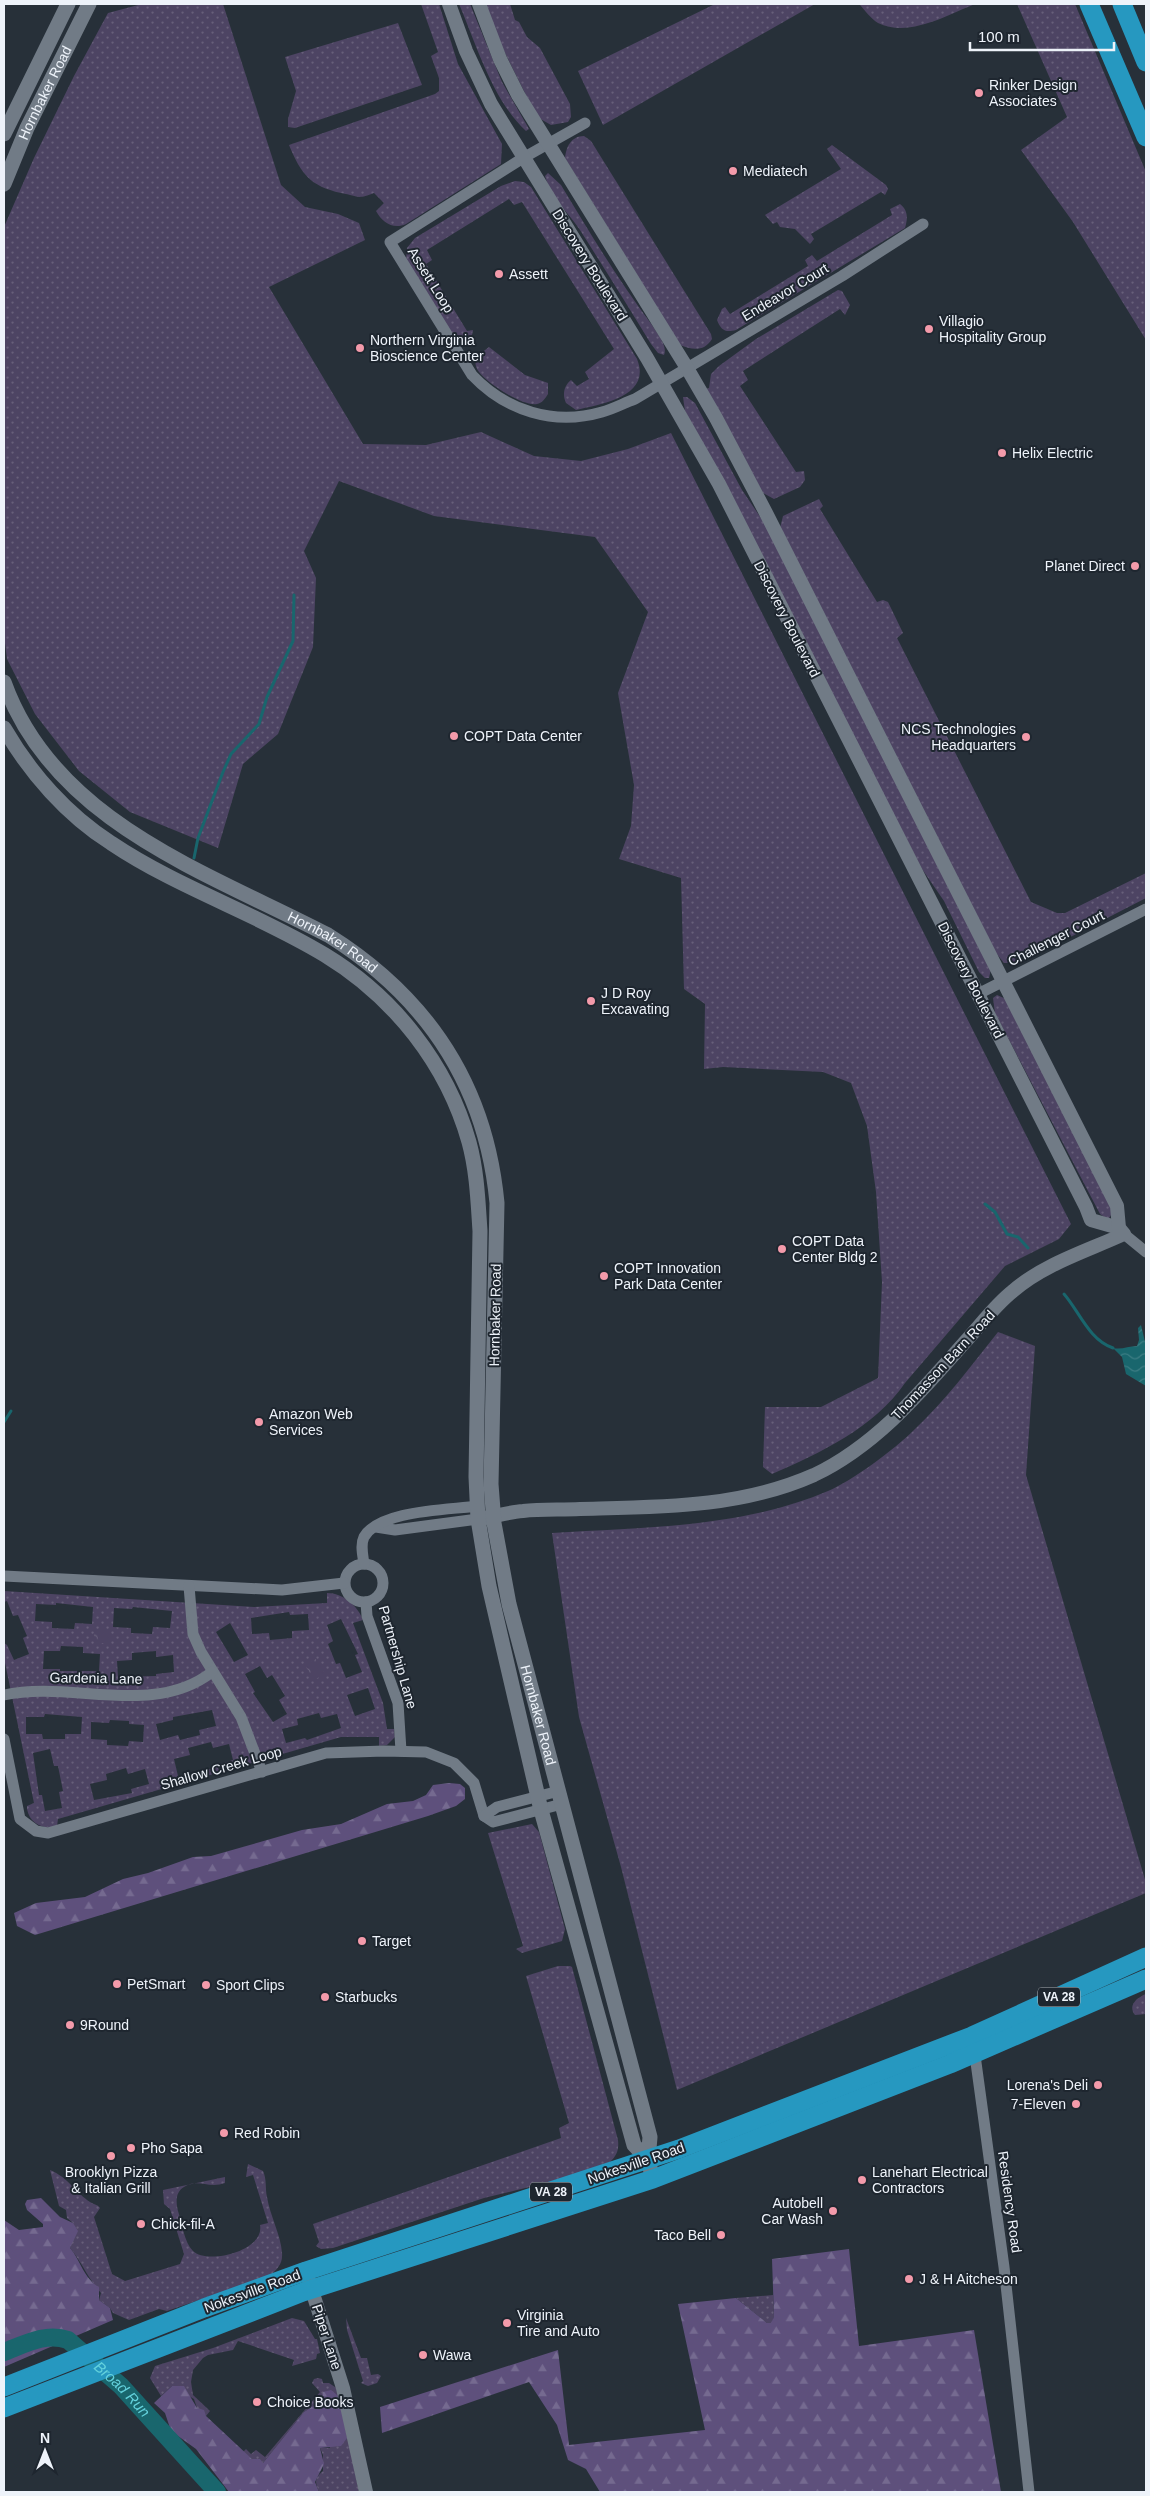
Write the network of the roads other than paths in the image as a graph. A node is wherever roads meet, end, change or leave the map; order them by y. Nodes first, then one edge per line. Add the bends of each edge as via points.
1 (68, 4) edge
2 (89, 4) edge
3 (450, 4) edge
4 (479, 4) edge
5 (1089, 4) edge
6 (1122, 4) edge
7 (1146, 62) edge
8 (584, 123) dead end
9 (4, 134) edge
10 (1146, 137) edge
11 (548, 144) junction
12 (523, 158) junction
13 (4, 184) edge
14 (922, 224) dead end
15 (687, 368) junction
16 (662, 383) junction
17 (4, 682) edge
18 (4, 728) edge
19 (276, 908) junction
20 (1146, 909) edge
21 (266, 925) junction
22 (1004, 981) junction
23 (978, 994) junction
24 (1121, 1231) junction
25 (1146, 1252) edge
26 (485, 1512) junction
27 (364, 1564) junction
28 (4, 1576) edge
29 (344, 1583) junction
30 (189, 1586) junction
31 (366, 1602) junction
32 (212, 1672) junction
33 (4, 1695) edge
34 (4, 1739) edge
35 (401, 1751) junction
36 (262, 1772) junction
37 (560, 1798) junction
38 (539, 1803) junction
39 (1146, 1957) edge
40 (1146, 1979) edge
41 (974, 2045) junction
42 (648, 2160) junction
43 (653, 2179) junction
44 (306, 2271) junction
45 (312, 2289) junction
46 (4, 2387) edge
47 (4, 2408) edge
48 (366, 2492) edge
49 (1029, 2492) edge

1 - 9 main road, Hornbaker Road
2 - 13 main road, Hornbaker Road via 27,128
3 - 12 street, Discovery Boulevard via 478,78
4 - 11 street, Discovery Boulevard via 500,59
5 - 10 highway
6 - 7 highway
8 - 11 street, Assett Loop
11 - 12 street, Assett Loop
11 - 15 street, Discovery Boulevard
12 - 16 street, Discovery Boulevard
12 - 16 street, Assett Loop via 390,242 472,375 502,401 524,410 555,416 580,417 603,412
14 - 15 street, Endeavor Court via 842,276
15 - 16 street, Endeavor Court
15 - 22 street, Discovery Boulevard via 766,513
16 - 23 street, Discovery Boulevard via 719,484
17 - 19 main road, Hornbaker Road via 20,718 43,753 104,816 137,838
18 - 21 main road, Hornbaker Road via 24,760 50,791 88,827 111,844
19 - 21 main road
19 - 26 main road, Hornbaker Road via 355,952 408,998 461,1072 480,1118 494,1172 497,1203
20 - 22 street, Challenger Court
21 - 26 main road, Hornbaker Road via 326,956 375,992 396,1012 436,1066 452,1096 469,1142 478,1192
22 - 23 street, Challenger Court
22 - 24 street, Discovery Boulevard via 1117,1206
23 - 24 street, Discovery Boulevard via 1091,1220
24 - 25 street, Discovery Boulevard
24 - 26 street, Thomasson Barn Road via 1021,1284 1000,1302 904,1410 862,1445 815,1474 732,1500 640,1507
26 - 27 street via 391,1517 364,1537
26 - 37 main road, Hornbaker Road
26 - 38 main road, Hornbaker Road via 489,1586
27 - 29 street via 352,1568
27 - 31 street via 375,1568 383,1583 379,1594
28 - 30 street
29 - 30 street via 282,1590
29 - 31 street via 352,1598
30 - 32 street via 193,1634
31 - 35 street, Partnership Lane via 367,1616 398,1703
32 - 33 street, Gardenia Lane via 191,1685 153,1694 102,1696 59,1692
32 - 36 street via 241,1717
34 - 36 street, Shallow Creek Loop via 16,1811 36,1831 48,1833
35 - 36 street, Shallow Creek Loop via 326,1753
35 - 38 street, Shallow Creek Loop via 426,1752 454,1763 474,1783 484,1816 497,1807
37 - 38 street, Shallow Creek Loop
37 - 42 main road, Hornbaker Road via 650,2137
38 - 42 main road, Hornbaker Road via 634,2145
39 - 41 highway, Nokesville Road / VA 28
40 - 41 highway, Nokesville Road / VA 28
41 - 42 highway, Nokesville Road / VA 28
41 - 43 highway, Nokesville Road / VA 28
41 - 49 street, Residency Road via 1004,2267
42 - 43 main road, Hornbaker Road
42 - 44 highway, Nokesville Road / VA 28
43 - 45 highway, Nokesville Road / VA 28
44 - 45 street, Piper Lane
44 - 46 highway, Nokesville Road / VA 28
45 - 47 highway, Nokesville Road / VA 28
45 - 48 street, Piper Lane via 343,2388

